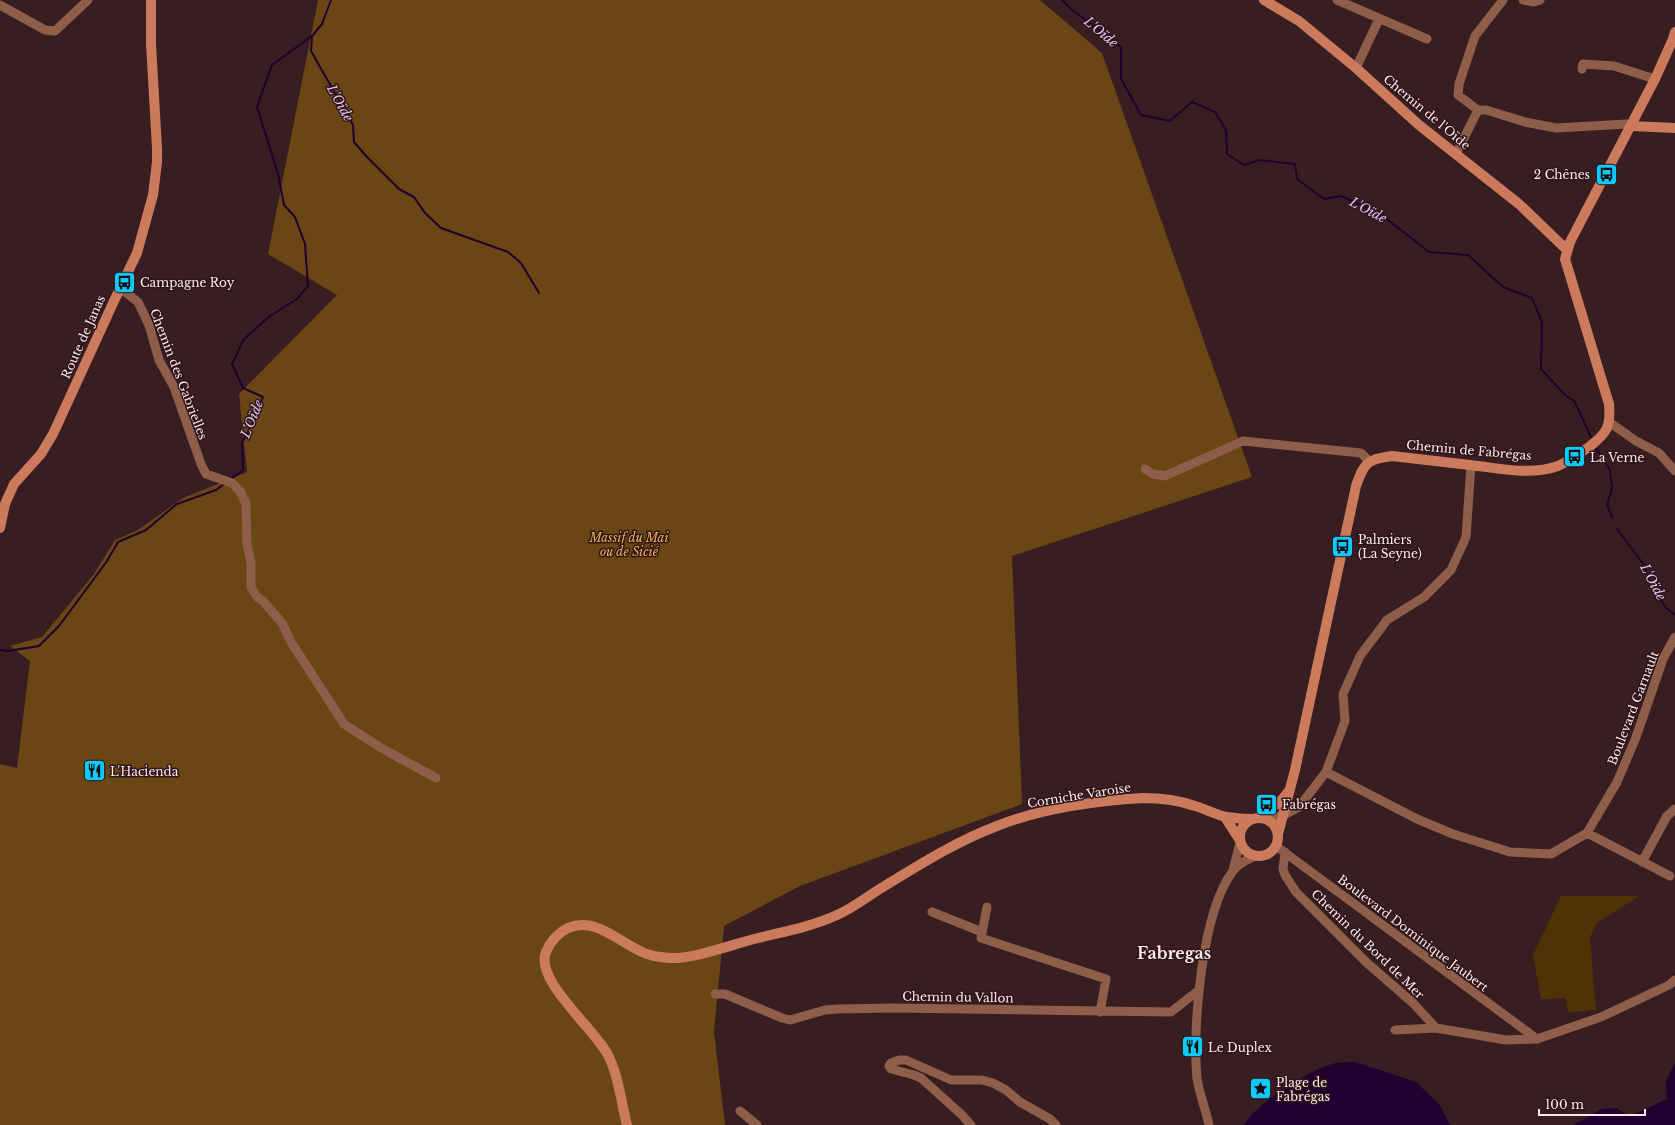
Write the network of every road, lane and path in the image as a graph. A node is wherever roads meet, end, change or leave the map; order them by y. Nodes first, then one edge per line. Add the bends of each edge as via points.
1 (151, 0) edge
2 (1264, 0) edge
3 (1337, 0) edge
4 (1503, 0) edge
5 (1523, 0) edge
6 (1540, 0) edge
7 (83, 1) edge
8 (0, 5) edge
9 (1379, 18) junction
10 (1675, 32) edge
11 (1427, 39) dead end
12 (1356, 68) junction
13 (1582, 69) dead end
14 (1655, 79) junction
15 (1478, 110) junction
16 (1634, 122) junction
17 (1675, 123) edge
18 (1675, 128) edge
19 (1456, 154) junction
20 (1567, 250) junction
21 (120, 288) junction
22 (1609, 422) junction
23 (1370, 462) junction
24 (1471, 465) junction
25 (1145, 469) dead end
26 (1675, 471) edge
27 (0, 528) edge
28 (1675, 637) edge
29 (1326, 772) junction
30 (436, 778) dead end
31 (1290, 789) junction
32 (1675, 809) edge
33 (1284, 815) junction
34 (1225, 817) junction
35 (1259, 818) junction
36 (1588, 833) junction
37 (1278, 834) junction
38 (1240, 841) junction
39 (1276, 846) junction
40 (1285, 852) junction
41 (1255, 856) junction
42 (1642, 862) junction
43 (1233, 870) junction
44 (1670, 876) dead end
45 (987, 907) dead end
46 (932, 912) dead end
47 (982, 932) junction
48 (1675, 980) edge
49 (1199, 990) junction
50 (715, 994) dead end
51 (1100, 1012) junction
52 (1436, 1028) junction
53 (1395, 1030) dead end
54 (1537, 1039) junction
55 (740, 1111) dead end
56 (626, 1125) edge
57 (757, 1125) edge
58 (971, 1125) edge
59 (1056, 1125) edge
60 (1209, 1125) edge

1 - 21 street, Route de Janas via 156,177 137,253
2 - 12 street, Chemin de l'Oïde via 1299,21
3 - 9 street
4 - 15 street via 1475,36 1459,84 1458,95
5 - 6 street
7 - 8 street via 55,31 45,30
9 - 11 street
9 - 12 street
10 - 14 street
12 - 19 street, Chemin de l'Oïde via 1419,125
13 - 14 street via 1583,64 1614,66
14 - 16 street
15 - 16 street via 1556,128
15 - 19 street
16 - 17 street via 1647,120
16 - 18 street
16 - 20 street
19 - 20 street, Chemin de l'Oïde via 1519,204
20 - 22 street via 1565,259 1568,270 1609,404
21 - 27 street, Route de Janas via 53,434 41,454 14,484 5,504
21 - 30 street, Chemin des Gabrielles via 138,302 159,360 174,387 200,464 206,474 227,482 240,491 246,504 251,587 257,597 282,623 291,642 344,724
22 - 24 street, Chemin de Fabrégas via 1602,437 1581,453 1557,466 1526,471
22 - 26 street via 1659,453
23 - 24 street, Chemin de Fabrégas via 1376,458 1392,456
23 - 25 street via 1361,453 1243,441 1165,476 1153,474
23 - 31 street via 1361,472 1356,486
24 - 29 street via 1466,537 1451,570 1424,597 1387,620 1360,656 1343,694 1345,721
28 - 36 street, Boulevard Garnault via 1663,659 1635,740 1617,782
29 - 33 street via 1299,807
29 - 36 street via 1417,819 1453,834 1510,852 1551,854
31 - 33 street
31 - 35 street via 1280,802
32 - 42 street via 1667,816
33 - 35 street
33 - 37 street
34 - 35 street, Corniche Varoise
34 - 38 street
34 - 56 street, Corniche Varoise via 1167,799 1144,798 1029,814 928,859 839,914 804,927 693,956 656,957 640,951 598,927 587,924 565,929 556,935 546,951 545,969 557,991 600,1040 609,1056
35 - 37 street via 1276,827
35 - 38 street via 1246,822 1240,829
36 - 42 street
37 - 39 street
38 - 41 street via 1244,849
38 - 43 street
39 - 40 street, Boulevard Dominique Jaubert
39 - 41 street via 1270,853
40 - 52 street, Chemin du Bord de Mer via 1283,869 1296,892
40 - 54 street, Boulevard Dominique Jaubert
41 - 43 street
42 - 44 street
43 - 49 street via 1216,902
45 - 47 street
46 - 47 street
47 - 51 street via 981,938 1106,979
48 - 54 street via 1601,1017
49 - 51 street, Chemin du Vallon via 1171,1012
49 - 60 street via 1196,1061
50 - 51 street, Chemin du Vallon via 725,994 790,1020 825,1010 845,1008
52 - 53 street
52 - 54 street via 1506,1040
55 - 57 street
58 - 59 street via 920,1078 891,1069 890,1063 906,1060 952,1080 982,1080 993,1083

